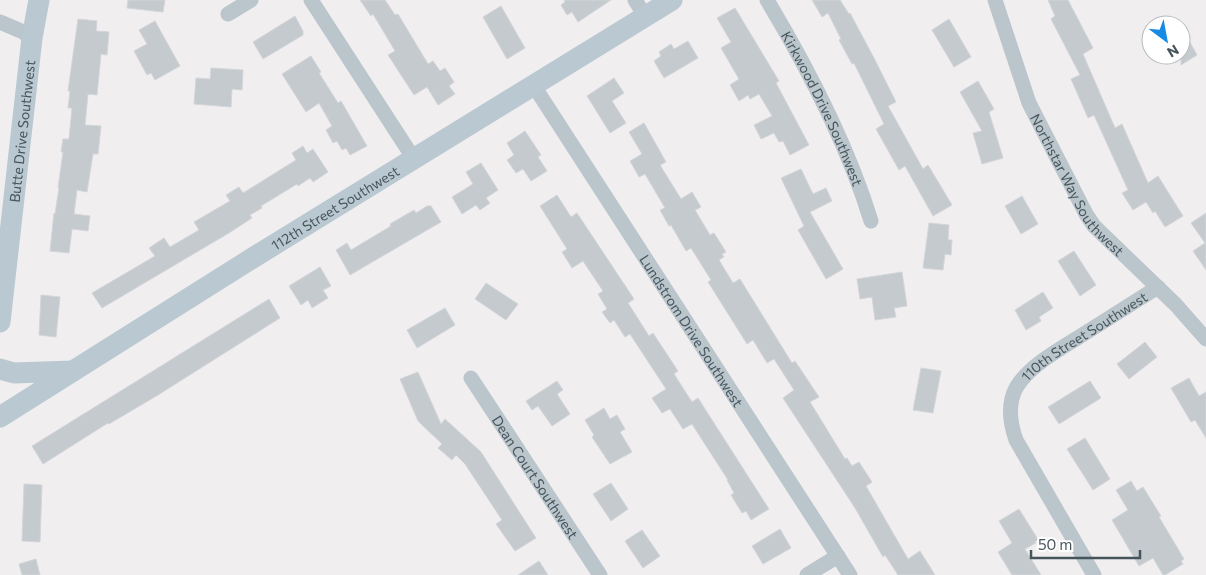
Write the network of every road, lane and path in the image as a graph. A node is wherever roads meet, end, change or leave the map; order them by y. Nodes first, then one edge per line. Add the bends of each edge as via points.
1 (39, 0) edge
2 (251, 0) edge
3 (311, 0) edge
4 (672, 0) edge
5 (767, 0) edge
6 (995, 0) edge
7 (640, 8) edge
8 (228, 14) dead end
9 (0, 22) edge
10 (32, 38) junction
11 (534, 86) junction
12 (414, 159) junction
13 (871, 221) dead end
14 (1158, 287) junction
15 (0, 322) edge
16 (1206, 339) edge
17 (0, 369) edge
18 (73, 371) junction
19 (472, 378) dead end
20 (0, 417) edge
21 (838, 556) junction
22 (600, 575) edge
23 (807, 575) edge
24 (850, 575) edge
25 (1094, 575) edge

1 - 10 street, Butte Drive Southwest
2 - 8 street
3 - 12 street
4 - 7 street, 112th Street Southwest
5 - 13 street, Kirkwood Drive Southwest via 820,94 862,190
6 - 14 street, Northstar Way Southwest via 1030,103 1076,198 1094,226
7 - 11 street, 112th Street Southwest
9 - 10 street
10 - 15 street, Butte Drive Southwest
11 - 12 street, 112th Street Southwest
11 - 21 street, Lundstrom Drive Southwest
12 - 18 street, 112th Street Southwest
14 - 16 street, Northstar Way Southwest
14 - 25 street, 110th Street Southwest via 1060,349 1024,377 1011,400 1011,427 1016,440
17 - 18 street via 14,373
18 - 20 street, 112th Street Southwest
19 - 22 street, Dean Court Southwest
21 - 23 street
21 - 24 street, Lundstrom Drive Southwest

